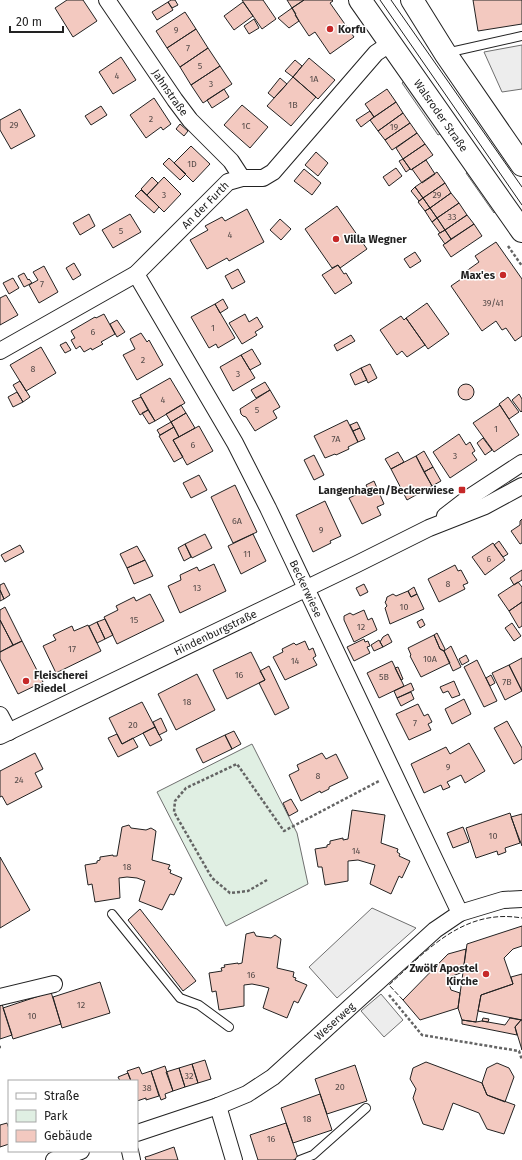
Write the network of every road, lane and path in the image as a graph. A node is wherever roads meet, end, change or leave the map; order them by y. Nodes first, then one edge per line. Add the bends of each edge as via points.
1 (106, 0) edge
2 (360, 0) edge
3 (412, 0) edge
4 (522, 36) edge
5 (391, 43) junction
6 (445, 53) junction
7 (522, 165) edge
8 (242, 178) junction
9 (522, 231) edge
10 (136, 274) junction
11 (0, 351) edge
12 (522, 463) edge
13 (496, 481) junction
14 (522, 486) edge
15 (506, 496) junction
16 (429, 528) junction
17 (306, 588) junction
18 (0, 715) edge
19 (4, 734) edge
20 (394, 774) junction
21 (267, 880) dead end
22 (522, 899) edge
23 (460, 913) junction
24 (112, 914) dead end
25 (378, 982) junction
26 (54, 984) dead end
27 (0, 997) edge
28 (229, 1027) dead end
29 (522, 1060) edge
30 (218, 1106) junction
31 (366, 1108) dead end
32 (138, 1133) edge
33 (78, 1152) edge
34 (54, 1160) edge
35 (234, 1160) edge
36 (300, 1160) edge

1 - 8 street, Jahnstraße via 190,120 231,161
2 - 5 main road, Walsroder Straße
3 - 6 main road
4 - 6 lane
5 - 8 street, An der Furth via 376,53 273,172 263,178
5 - 9 main road, Walsroder Straße
6 - 7 main road
8 - 10 street, An der Furth via 228,182
10 - 11 street, An der Furth
10 - 17 street, Beckerwiese via 235,443
12 - 13 street, Hindenburgstraße
13 - 15 lane
13 - 16 street, Hindenburgstraße
14 - 15 street, Hindenburgstraße
15 - 16 street, Hindenburgstraße
16 - 17 street, Hindenburgstraße
17 - 19 street, Hindenburgstraße
17 - 20 street, Beckerwiese
18 - 19 street
20 - 21 path via 284,831 237,764 186,788 175,801 174,812 212,878 230,893 248,891
20 - 23 street, Beckerwiese
22 - 23 street, Weserweg via 503,900
23 - 25 street, Weserweg via 435,930
24 - 28 lane via 180,998 200,1005
25 - 29 path via 422,1035 519,1051
25 - 30 street, Weserweg via 273,1077 247,1094
26 - 27 street
30 - 32 street, Weserweg
30 - 35 street
31 - 36 lane via 313,1155
33 - 34 street

